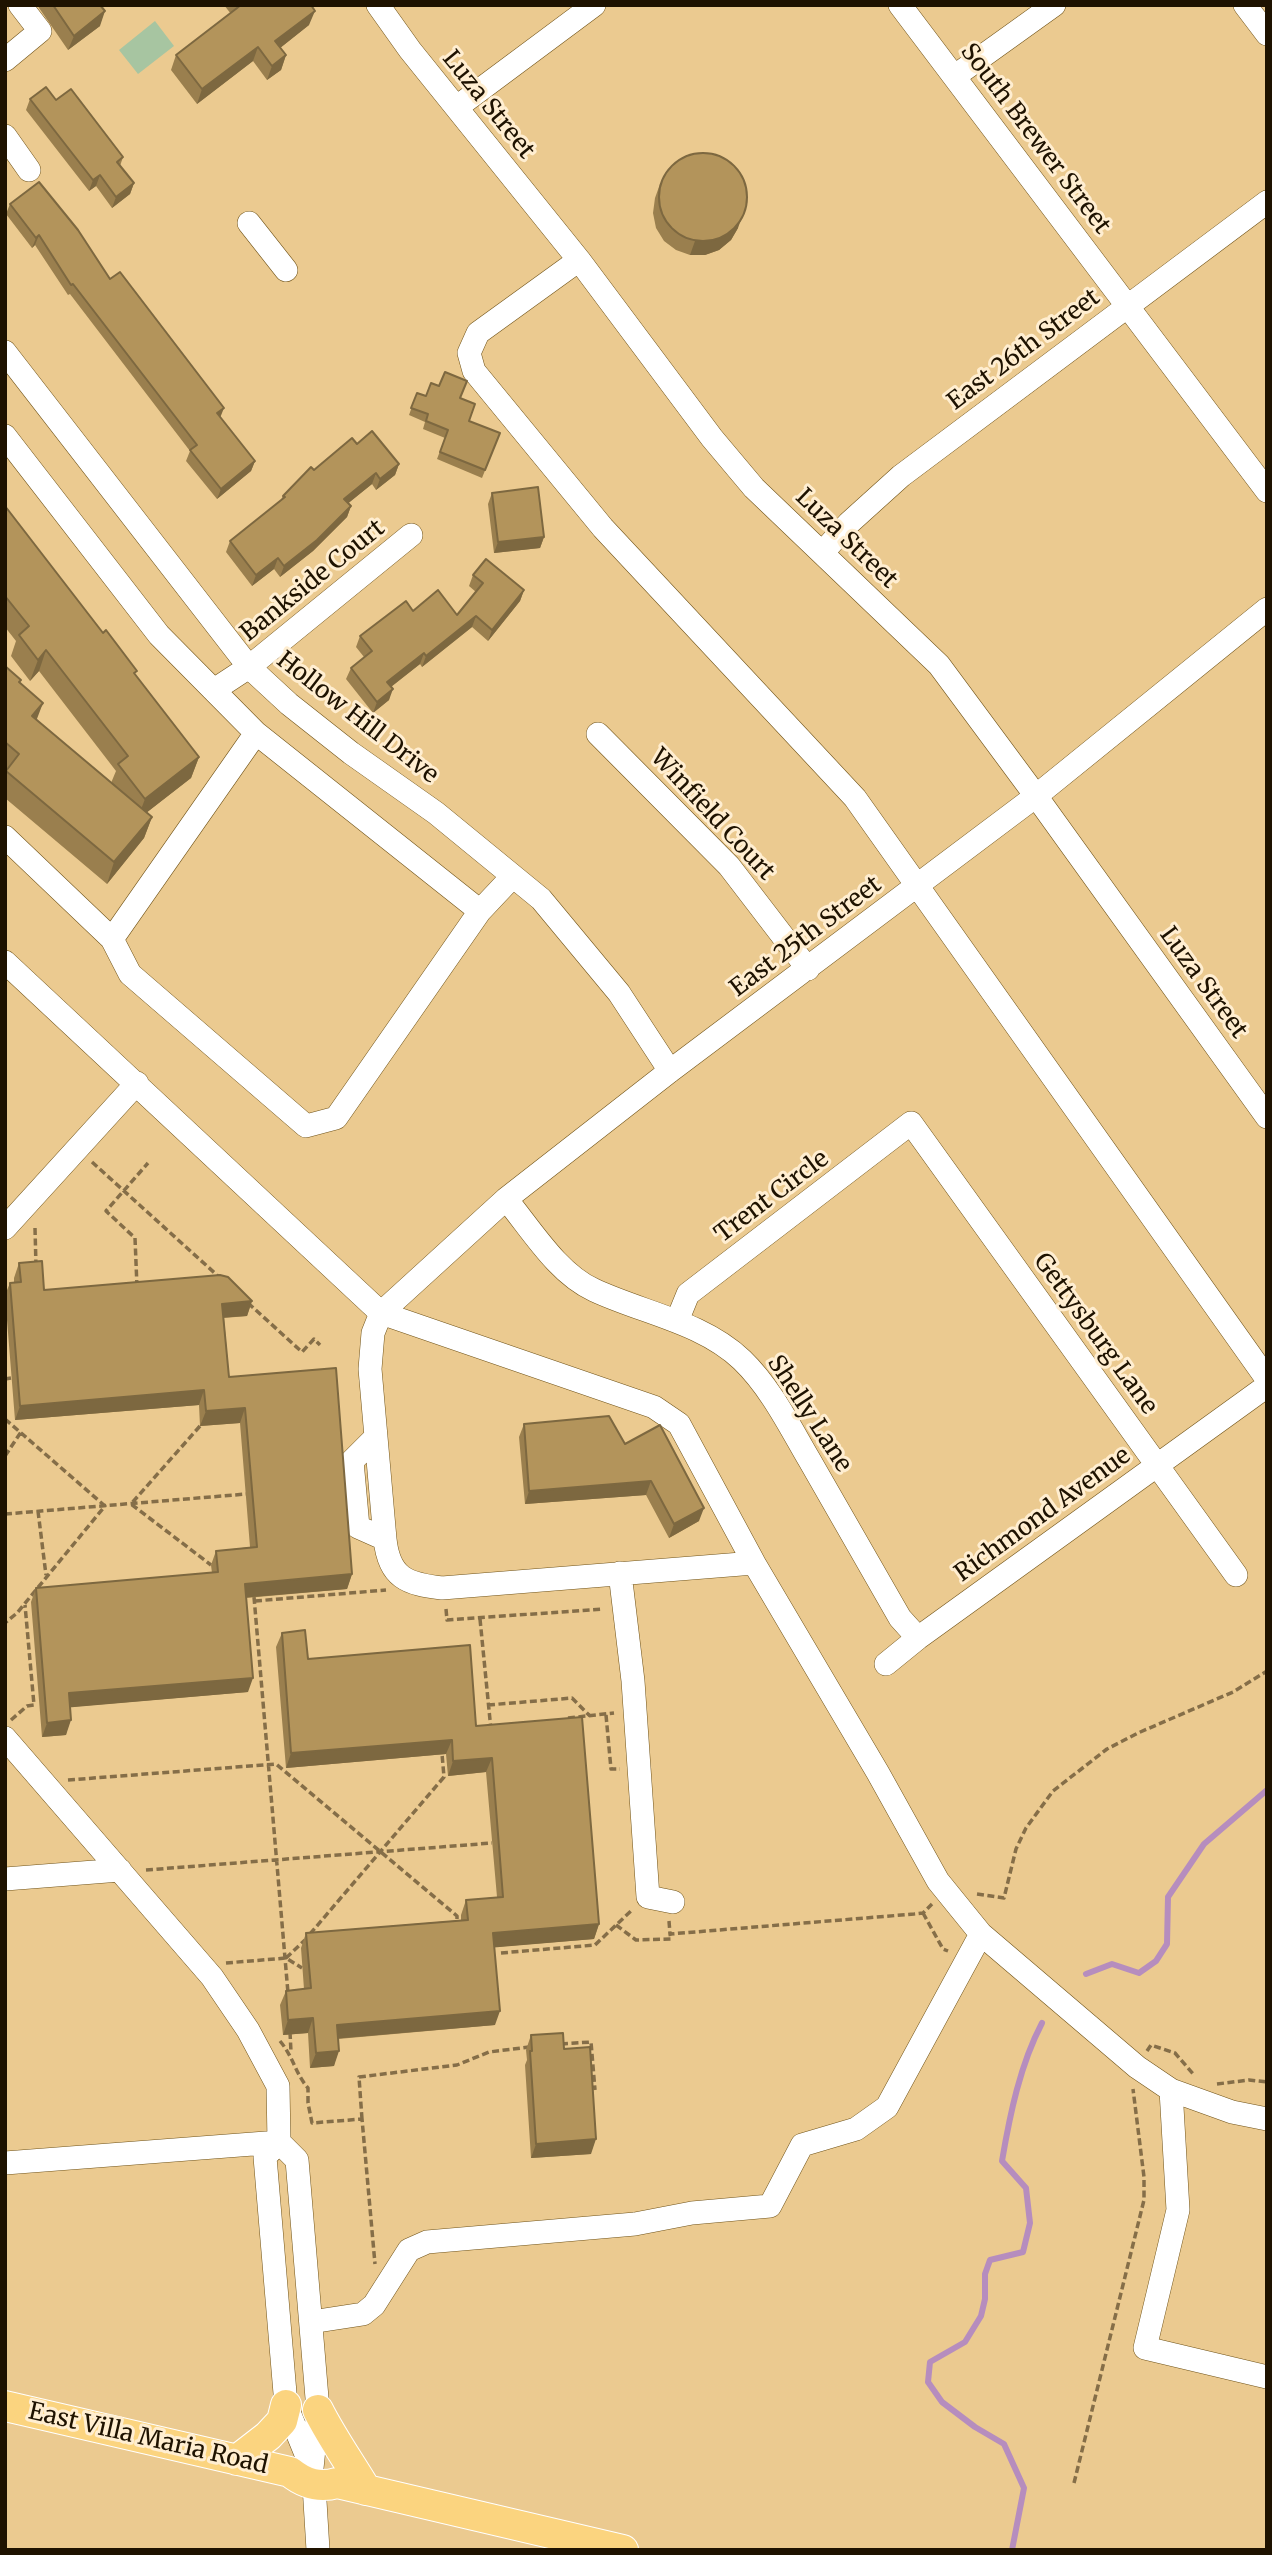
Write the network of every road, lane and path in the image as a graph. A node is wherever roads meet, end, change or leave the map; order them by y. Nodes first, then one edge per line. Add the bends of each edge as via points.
1 (20, 5) edge
2 (378, 5) edge
3 (594, 5) edge
4 (900, 5) edge
5 (1054, 5) edge
6 (1245, 5) edge
7 (1267, 34) edge
8 (5, 60) edge
9 (955, 76) junction
10 (457, 107) junction
11 (5, 136) edge
12 (29, 170) dead end
13 (1267, 202) edge
14 (249, 223) dead end
15 (579, 260) junction
16 (286, 271) dead end
17 (1127, 306) junction
18 (5, 352) edge
19 (5, 436) edge
20 (1267, 491) edge
21 (411, 535) dead end
22 (824, 552) junction
23 (1267, 609) edge
24 (250, 667) junction
25 (214, 690) junction
26 (256, 733) junction
27 (598, 734) dead end
28 (1036, 796) junction
29 (5, 837) edge
30 (512, 877) junction
31 (917, 887) junction
32 (481, 911) junction
33 (111, 939) junction
34 (5, 962) edge
35 (808, 970) junction
36 (670, 1071) junction
37 (137, 1083) junction
38 (1267, 1117) edge
39 (911, 1123) joint
40 (89, 1160) dead end
41 (148, 1163) dead end
42 (123, 1191) junction
43 (506, 1199) junction
44 (16, 1228) edge
45 (36, 1276) edge
46 (220, 1278) edge
47 (137, 1296) edge
48 (241, 1296) edge
49 (381, 1313) junction
50 (677, 1321) junction
51 (320, 1345) dead end
52 (1267, 1379) edge
53 (1267, 1386) edge
54 (5, 1419) edge
55 (201, 1426) dead end
56 (21, 1432) junction
57 (5, 1455) edge
58 (1157, 1465) junction
59 (246, 1494) dead end
60 (131, 1504) junction
61 (105, 1506) junction
62 (38, 1511) junction
63 (5, 1514) edge
64 (754, 1563) junction
65 (211, 1565) dead end
66 (620, 1573) junction
67 (46, 1576) junction
68 (1236, 1576) dead end
69 (386, 1583) dead end
70 (605, 1601) dead end
71 (24, 1604) junction
72 (445, 1605) dead end
73 (480, 1619) junction
74 (5, 1623) edge
75 (918, 1638) junction
76 (886, 1664) dead end
77 (1267, 1671) edge
78 (613, 1701) dead end
79 (488, 1705) junction
80 (606, 1715) junction
81 (590, 1716) junction
82 (568, 1718) edge
83 (6, 1730) edge
84 (492, 1739) edge
85 (442, 1755) edge
86 (270, 1763) junction
87 (620, 1769) dead end
88 (56, 1782) dead end
89 (492, 1843) dead end
90 (381, 1852) junction
91 (277, 1861) junction
92 (120, 1870) junction
93 (143, 1870) dead end
94 (5, 1879) edge
95 (973, 1893) dead end
96 (934, 1901) dead end
97 (637, 1905) dead end
98 (668, 1911) joint
99 (923, 1913) junction
100 (616, 1925) junction
101 (670, 1934) junction
102 (981, 1934) junction
103 (458, 1935) edge
104 (501, 1953) edge
105 (955, 1955) dead end
106 (286, 1958) junction
107 (214, 1964) dead end
108 (302, 1968) dead end
109 (288, 1999) edge
110 (290, 2027) edge
111 (554, 2045) edge
112 (541, 2046) edge
113 (291, 2054) dead end
114 (1144, 2056) dead end
115 (1196, 2078) dead end
116 (1129, 2081) dead end
117 (1267, 2082) edge
118 (1216, 2084) dead end
119 (595, 2090) edge
120 (1171, 2090) junction
121 (362, 2119) dead end
122 (1267, 2119) edge
123 (279, 2142) junction
124 (5, 2164) edge
125 (311, 2322) junction
126 (1267, 2377) edge
127 (286, 2404) junction
128 (5, 2406) edge
129 (318, 2410) junction
130 (237, 2460) junction
131 (313, 2477) junction
132 (1074, 2483) dead end
133 (366, 2490) junction
134 (318, 2550) edge
135 (623, 2550) edge

1 - 8 street via 40,32
2 - 10 street, Luza Street
3 - 10 street
4 - 9 street, South Brewer Street
5 - 9 street
6 - 7 street
9 - 17 street, South Brewer Street
10 - 15 street, Luza Street
11 - 12 street
13 - 17 street, East 26th Street
14 - 16 street
15 - 22 street, Luza Street via 712,438 754,488
15 - 31 street via 478,333 469,353 474,371 603,528 855,798
17 - 20 street, South Brewer Street
17 - 22 street, East 26th Street via 901,476
18 - 24 street, Hollow Hill Drive
19 - 25 street via 159,635
21 - 24 street, Bankside Court
22 - 28 street, Luza Street via 939,665
23 - 28 street, East 25th Street
24 - 25 street, Bankside Court
24 - 30 street, Hollow Hill Drive via 289,704 436,813
25 - 26 street
26 - 32 street
26 - 33 street
27 - 35 street, Winfield Court via 729,866
28 - 31 street, East 25th Street
28 - 38 street, Luza Street
29 - 33 street
30 - 32 street
30 - 36 street, Hollow Hill Drive via 541,899 573,936 619,993
31 - 35 street, East 25th Street
31 - 52 street
32 - 33 street via 336,1118 306,1126 130,974
34 - 37 street
35 - 36 street, East 25th Street
36 - 43 street, East 25th Street
37 - 44 street
37 - 49 street
39 - 50 street, Trent Circle via 688,1294
39 - 58 street, Gettysburg Lane
40 - 42 path
41 - 42 path
42 - 46 path
42 - 47 path via 106,1211 135,1238
43 - 49 street, East 25th Street
43 - 50 street, Shelly Lane via 551,1254 592,1289
44 - 45 path via 34,1220
48 - 51 path via 302,1352 314,1339
49 - 64 street via 654,1407 679,1424
49 - 66 street via 373,1333 370,1369 386,1550 393,1570 415,1585 442,1588
50 - 75 street, Shelly Lane via 743,1360 774,1400 900,1618
53 - 58 street, Richmond Avenue
54 - 56 path
55 - 60 path
56 - 57 path
56 - 61 path
58 - 68 street, Gettysburg Lane
58 - 75 street, Richmond Avenue
59 - 60 path
60 - 61 path
60 - 65 path
61 - 62 path
61 - 67 path
62 - 63 path
62 - 67 path
64 - 66 street
64 - 102 street via 937,1881
66 - 98 street via 633,1681 648,1896
67 - 71 path
69 - 86 path via 392,1589 254,1599
70 - 73 path via 605,1609
71 - 74 path
71 - 83 path via 34,1705 27,1706
72 - 73 path via 447,1620
73 - 79 path
75 - 76 street, Richmond Avenue
77 - 95 path via 1233,1692 1107,1749 1054,1791 1036,1812 1016,1849 1004,1898
78 - 80 path via 614,1714
79 - 81 path via 572,1698
79 - 84 path
80 - 81 path
80 - 87 path via 611,1769
81 - 82 path
83 - 92 street
85 - 90 path via 444,1777
86 - 88 path
86 - 90 path
86 - 91 path
89 - 90 path
90 - 91 path
90 - 103 path via 457,1916
90 - 106 path
91 - 93 path
91 - 106 path
92 - 94 street
92 - 123 street via 212,1977 248,2030 278,2086
96 - 99 path
97 - 100 path
98 - 101 path
99 - 101 path
99 - 105 path via 943,1949
100 - 101 path via 636,1940 671,1939
100 - 104 path via 595,1945
102 - 120 street via 1137,2067
102 - 125 street via 887,2107 856,2129 802,2145 770,2206 635,2224 427,2242 409,2250 374,2305 363,2314
106 - 107 path
106 - 108 path
106 - 109 path
110 - 113 path
111 - 119 path via 591,2042
112 - 121 path via 489,2052 457,2065 359,2077
114 - 115 path via 1151,2045 1164,2047
116 - 132 path via 1136,2108 1144,2200
117 - 118 path
120 - 122 street
120 - 126 street via 1178,2210 1144,2348
123 - 124 street
123 - 125 street via 297,2160
123 - 127 street via 265,2157
125 - 129 street
127 - 130 main road via 282,2421
127 - 131 street
128 - 130 main road, East Villa Maria Road
129 - 131 street
129 - 133 main road
130 - 131 main road, East Villa Maria Road
131 - 133 main road, East Villa Maria Road
131 - 134 street
133 - 135 main road, East Villa Maria Road

